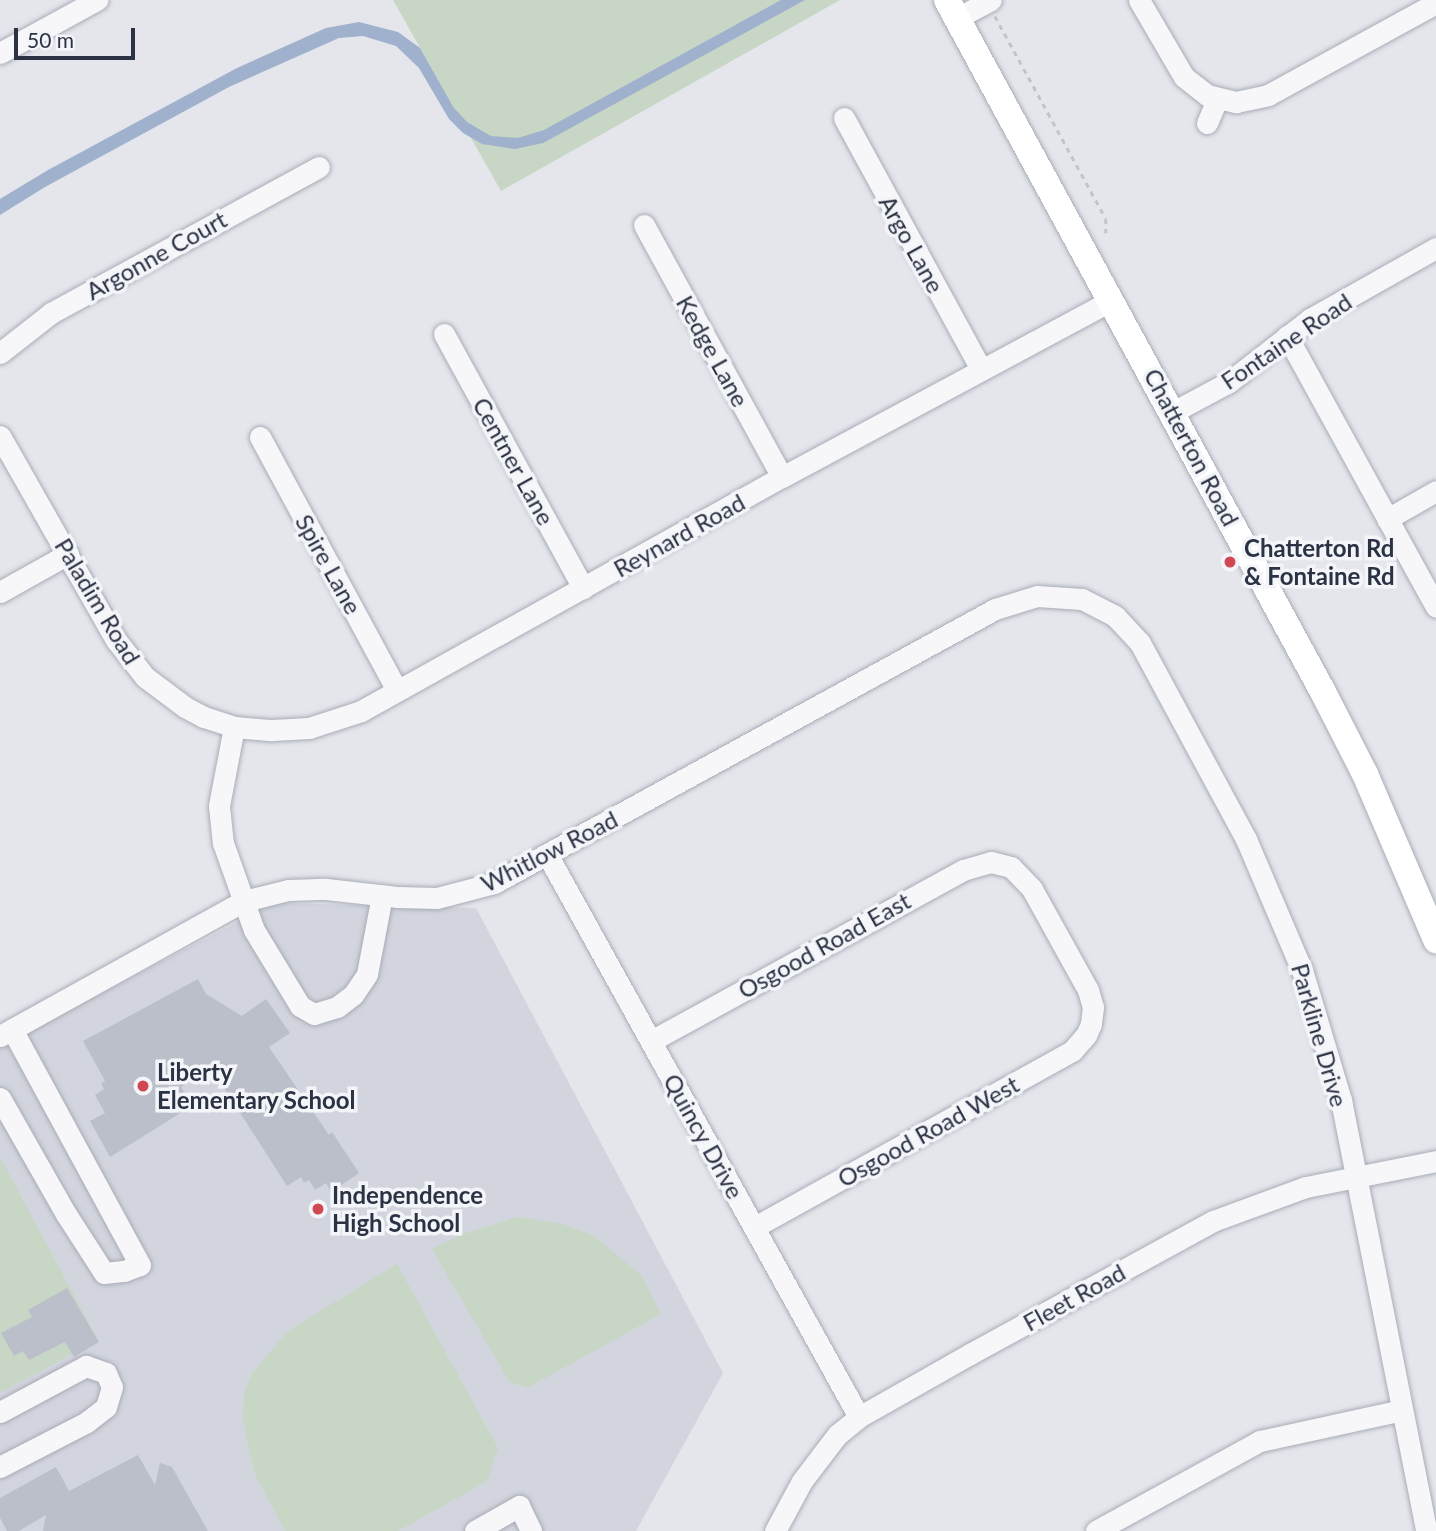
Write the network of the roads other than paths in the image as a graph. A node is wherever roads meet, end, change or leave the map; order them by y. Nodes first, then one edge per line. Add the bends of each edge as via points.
1 (97, 0) edge
2 (1139, 0) edge
3 (1436, 3) edge
4 (993, 8) edge
5 (952, 9) edge
6 (0, 54) edge
7 (1217, 99) junction
8 (844, 118) dead end
9 (1207, 123) dead end
10 (319, 167) dead end
11 (644, 225) dead end
12 (1436, 248) edge
13 (1112, 300) junction
14 (444, 334) dead end
15 (1287, 337) junction
16 (0, 353) edge
17 (981, 369) junction
18 (1173, 412) junction
19 (0, 436) edge
20 (260, 437) dead end
21 (782, 477) junction
22 (1436, 491) edge
23 (1387, 519) junction
24 (68, 554) junction
25 (583, 588) junction
26 (0, 592) edge
27 (1082, 599) joint
28 (1436, 607) edge
29 (397, 690) junction
30 (234, 727) junction
31 (548, 856) junction
32 (1002, 864) joint
33 (382, 895) junction
34 (244, 901) junction
35 (1436, 940) edge
36 (6, 1032) edge
37 (651, 1041) junction
38 (0, 1098) edge
39 (1436, 1161) edge
40 (1357, 1177) junction
41 (754, 1227) junction
42 (1402, 1410) junction
43 (0, 1412) edge
44 (859, 1418) junction
45 (0, 1467) edge
46 (475, 1531) edge
47 (531, 1531) edge
48 (775, 1531) edge
49 (1096, 1531) edge
50 (1426, 1531) edge

1 - 6 street
2 - 7 street via 1177,69 1198,90
3 - 7 street via 1268,95 1247,101
4 - 5 street
5 - 13 main road, Chatterton Road
7 - 9 street
8 - 17 street, Argo Lane
10 - 16 street, Argonne Court via 51,313
11 - 21 street, Kedge Lane
12 - 15 street, Fontaine Road via 1310,319
13 - 17 street, Reynard Road
13 - 18 main road, Chatterton Road
14 - 25 street, Centner Lane
15 - 18 street, Fontaine Road via 1229,382
15 - 23 street
17 - 21 street, Reynard Road
18 - 35 main road, Chatterton Road via 1365,774
19 - 24 street, Paladim Road
20 - 29 street, Spire Lane
21 - 25 street, Reynard Road
22 - 23 street
23 - 28 street
24 - 26 street
24 - 30 street, Paladim Road via 116,640 145,677 185,707
25 - 29 street, Reynard Road
27 - 31 street, Whitlow Road via 1037,596 995,610
27 - 40 street, Parkline Drive via 1115,616 1140,643 1246,839 1284,922 1320,1023
29 - 30 street, Reynard Road via 339,721 309,728
30 - 34 street via 219,806 223,843
31 - 33 street, Whitlow Road via 494,883 456,895 417,899
31 - 37 street, Quincy Drive
32 - 37 street, Osgood Road East via 982,863 963,870
32 - 41 street, Osgood Road West via 1019,873 1032,888 1088,989 1091,1024 1080,1043 1063,1057
33 - 34 street, Whitlow Road via 344,889 288,890
33 - 34 street via 367,974 353,995 337,1007 314,1014 300,1006 274,965
34 - 36 street, Whitlow Road
36 - 38 street via 141,1265 104,1273
37 - 41 street, Quincy Drive
39 - 40 street, Fleet Road
40 - 42 street, Parkline Drive
40 - 44 street, Fleet Road via 1306,1187 1213,1221
41 - 44 street, Quincy Drive
42 - 49 street via 1260,1441
42 - 50 street, Parkline Drive
43 - 45 street via 86,1366 106,1373 112,1387 106,1406 87,1422
44 - 48 street, Fleet Road via 817,1459
46 - 47 street via 519,1506

